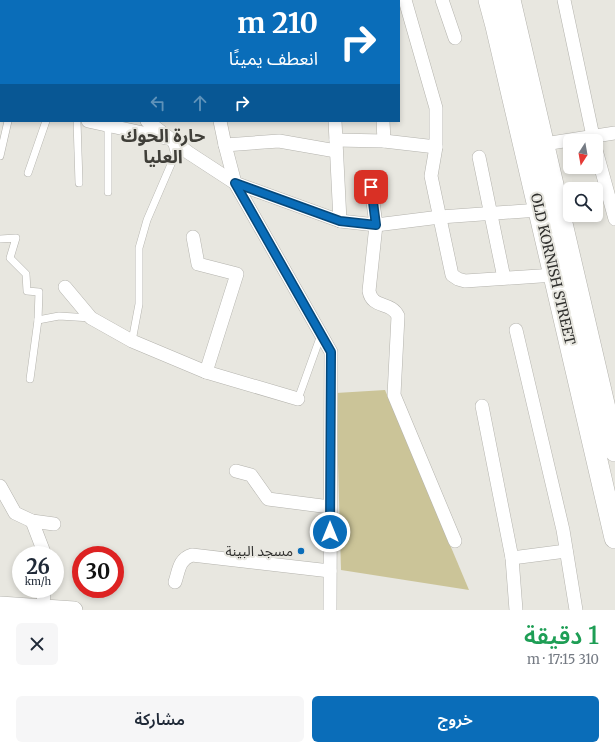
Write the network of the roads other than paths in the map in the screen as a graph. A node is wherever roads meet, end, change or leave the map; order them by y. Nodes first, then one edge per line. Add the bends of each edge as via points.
1 (405, 0) edge
2 (442, 0) edge
3 (489, 0) edge
4 (510, 0) edge
5 (564, 0) edge
6 (455, 38) dead end
7 (8, 122) edge
8 (46, 122) edge
9 (77, 122) edge
10 (93, 122) edge
11 (148, 122) edge
12 (220, 122) edge
13 (335, 122) edge
14 (383, 122) edge
15 (108, 125) junction
16 (615, 132) edge
17 (592, 134) edge
18 (603, 135) edge
19 (171, 140) junction
20 (384, 141) junction
21 (563, 142) edge
22 (225, 145) junction
23 (336, 146) junction
24 (534, 146) junction
25 (436, 147) junction
26 (0, 156) edge
27 (479, 157) dead end
28 (28, 173) dead end
29 (603, 174) edge
30 (79, 183) dead end
31 (235, 183) junction
32 (371, 187) dead end
33 (108, 192) dead end
34 (539, 210) junction
35 (490, 214) junction
36 (440, 217) junction
37 (615, 219) edge
38 (340, 221) junction
39 (376, 225) junction
40 (193, 237) dead end
41 (0, 239) edge
42 (554, 275) junction
43 (504, 278) junction
44 (65, 287) dead end
45 (91, 318) junction
46 (38, 320) junction
47 (516, 330) dead end
48 (321, 335) junction
49 (132, 341) junction
50 (206, 372) junction
51 (30, 379) dead end
52 (298, 399) joint
53 (482, 406) dead end
54 (615, 451) edge
55 (236, 471) dead end
56 (0, 487) edge
57 (330, 507) junction
58 (32, 521) junction
59 (54, 524) dead end
60 (615, 538) edge
61 (455, 541) dead end
62 (42, 546) edge
63 (566, 551) junction
64 (512, 558) junction
65 (330, 571) junction
66 (175, 582) dead end
67 (44, 598) edge
68 (0, 605) edge
69 (43, 608) junction
70 (74, 610) edge
71 (330, 610) edge
72 (516, 610) edge
73 (576, 610) edge

1 - 25 street via 436,108
2 - 6 street
3 - 24 main road, OLD KORNISH STREET
4 - 24 main road, OLD KORNISH STREET
5 - 17 street
7 - 26 lane
8 - 28 lane
9 - 30 lane
10 - 15 street
11 - 19 street
12 - 22 street
13 - 23 street
14 - 20 street
15 - 19 street
15 - 33 lane
16 - 18 street
19 - 31 street
19 - 49 lane via 175,155 147,220 139,248 139,304
20 - 23 street
20 - 25 street
21 - 24 street
22 - 23 street via 279,141
22 - 31 street
23 - 38 street
24 - 34 main road, OLD KORNISH STREET
24 - 54 main road, OLD KORNISH STREET
25 - 36 street via 431,176
27 - 35 street
29 - 37 street
31 - 38 street
31 - 48 street
32 - 39 street
34 - 35 street
34 - 42 main road, OLD KORNISH STREET
35 - 36 street
35 - 43 street
36 - 39 street
36 - 43 street via 452,275 465,281
38 - 39 street
39 - 61 street via 369,291 373,300 393,309 398,316 394,395
40 - 50 street via 198,264 237,274
41 - 46 lane via 16,238 10,258 26,274 26,291 39,292
42 - 43 street
42 - 60 main road, OLD KORNISH STREET
44 - 45 street
45 - 46 lane via 59,316
45 - 49 street
46 - 51 lane
47 - 63 street
48 - 52 lane
48 - 57 street via 331,352
49 - 50 street
50 - 52 street
53 - 64 street
55 - 57 street via 250,475 268,499
56 - 58 street via 15,513
57 - 65 street
58 - 59 street
58 - 62 street
63 - 64 street
63 - 73 street
64 - 72 street
65 - 66 street via 192,555 182,562
65 - 71 street
67 - 69 street
68 - 69 street
69 - 70 street

